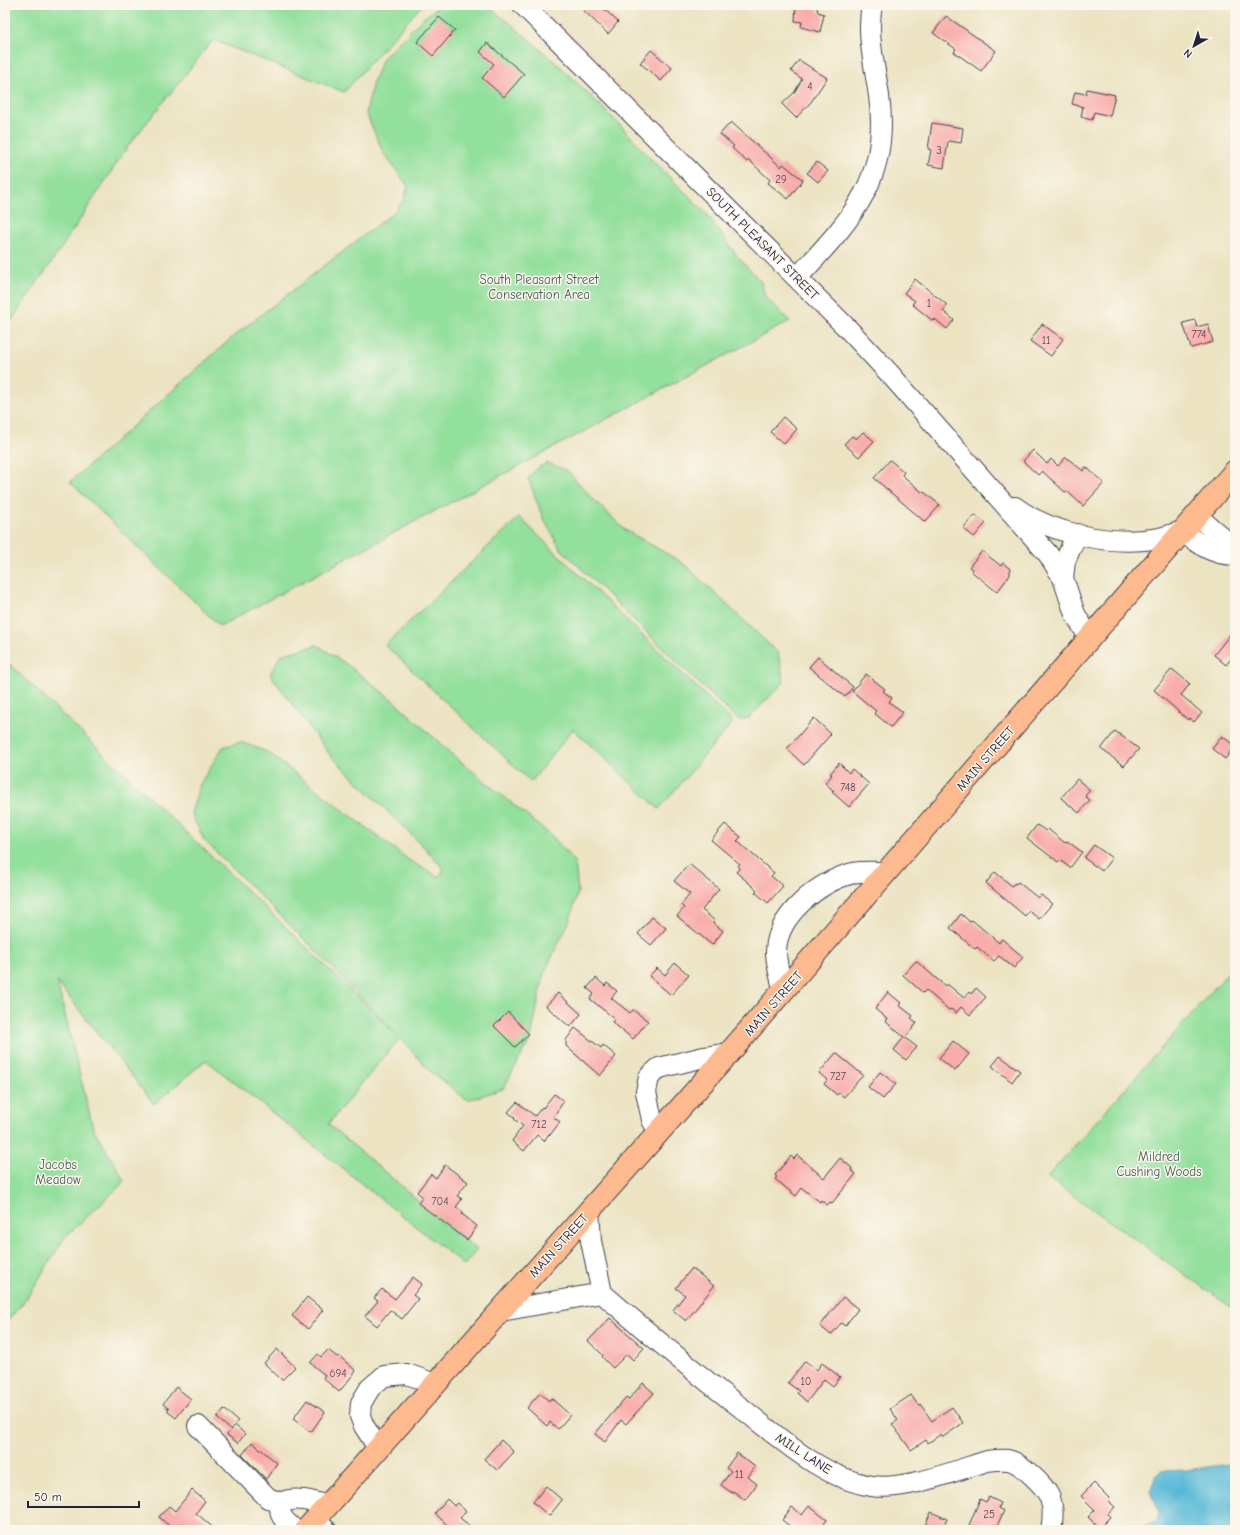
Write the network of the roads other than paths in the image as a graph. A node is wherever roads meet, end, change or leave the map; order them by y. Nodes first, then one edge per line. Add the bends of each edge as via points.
1 (523, 5) edge
2 (872, 5) edge
3 (798, 277) junction
4 (1235, 472) edge
5 (992, 491) junction
6 (1196, 515) junction
7 (1182, 531) junction
8 (1077, 534) junction
9 (1235, 555) edge
10 (1063, 578) junction
11 (1090, 639) junction
12 (887, 872) junction
13 (784, 990) junction
14 (729, 1053) junction
15 (659, 1132) junction
16 (589, 1210) junction
17 (602, 1293) junction
18 (500, 1311) junction
19 (435, 1384) junction
20 (198, 1426) dead end
21 (378, 1448) junction
22 (280, 1503) junction
23 (318, 1521) edge
24 (295, 1530) edge
25 (1051, 1530) edge

1 - 3 street, SOUTH PLEASANT STREET
2 - 3 street via 871,42 882,115 875,169 849,220
3 - 5 street, SOUTH PLEASANT STREET via 886,368
4 - 6 main road, MAIN STREET
5 - 8 street, SOUTH PLEASANT STREET via 1030,517
5 - 10 street, SOUTH PLEASANT STREET via 1048,554
6 - 7 main road, MAIN STREET
6 - 9 street via 1225,540
7 - 8 street, SOUTH PLEASANT STREET via 1153,539 1133,540
7 - 9 street via 1200,546 1218,553
7 - 11 main road, MAIN STREET
8 - 10 street via 1065,561
10 - 11 street, SOUTH PLEASANT STREET via 1075,614
11 - 12 main road, MAIN STREET
12 - 13 main road, MAIN STREET
12 - 13 street via 854,873 830,882 807,897 793,911 780,933 776,953
13 - 14 main road, MAIN STREET
14 - 15 main road, MAIN STREET
14 - 15 street via 659,1068 649,1077 646,1092 652,1120
15 - 16 main road, MAIN STREET
16 - 17 street via 591,1241
16 - 18 main road, MAIN STREET
17 - 18 street
17 - 25 street, MILL LANE via 692,1370 785,1442 826,1470 843,1478 873,1486 905,1485 987,1461 1010,1460 1030,1472 1049,1496 1053,1518
18 - 19 main road, MAIN STREET
19 - 21 main road, MAIN STREET
19 - 21 street via 407,1374 384,1376 370,1388 361,1403 360,1416
20 - 22 street via 268,1498
21 - 23 main road, MAIN STREET
22 - 23 street via 288,1499 312,1500
22 - 24 street via 279,1512

